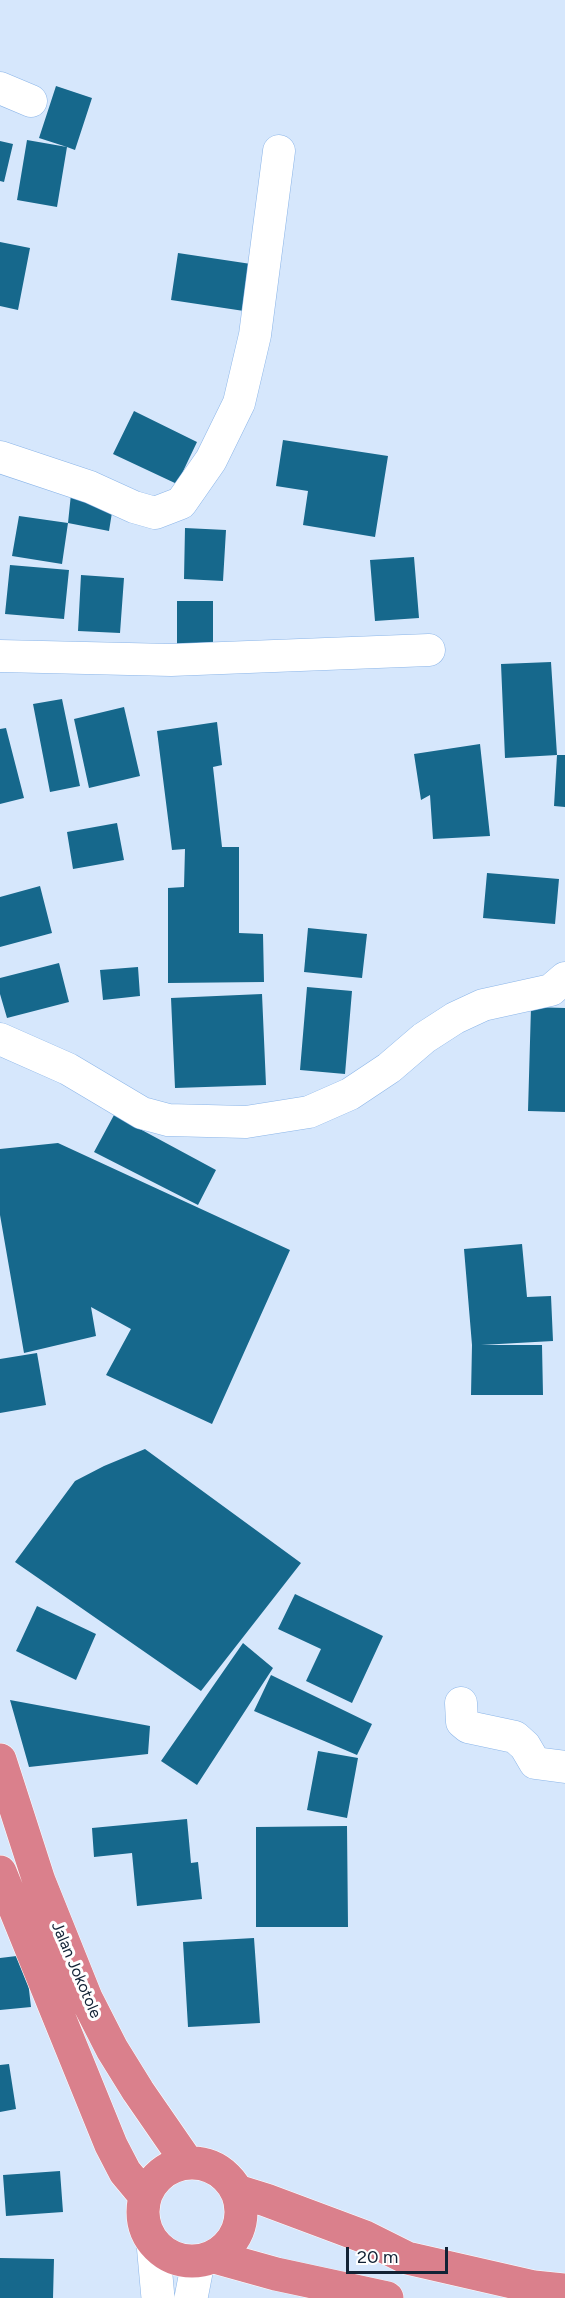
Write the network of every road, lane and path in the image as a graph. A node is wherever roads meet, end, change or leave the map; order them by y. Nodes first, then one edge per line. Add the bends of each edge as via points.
1 (0, 88) edge
2 (31, 101) dead end
3 (279, 151) dead end
4 (0, 457) edge
5 (429, 650) dead end
6 (0, 656) edge
7 (565, 978) edge
8 (0, 1039) edge
9 (461, 1703) dead end
10 (0, 1760) edge
11 (565, 1767) edge
12 (0, 1872) edge
13 (187, 2162) junction
14 (237, 2191) junction
15 (145, 2196) junction
16 (153, 2243) junction
17 (206, 2259) junction
18 (565, 2290) edge
19 (158, 2298) edge
20 (191, 2298) edge
21 (387, 2298) edge

1 - 2 street
3 - 4 street via 255,335 239,403 211,460 181,503 155,513
5 - 6 street via 171,660
7 - 8 street via 551,990 483,1005 455,1018 350,1094 309,1112 246,1122 168,1120 142,1113 68,1069
9 - 11 street via 462,1722 468,1727 515,1737 535,1763
10 - 13 highway, Jalan Jokotole via 39,1881 86,1998 122,2066
12 - 15 highway, Jalan Jokotole via 111,2145 125,2172
13 - 14 highway via 217,2169
13 - 15 highway via 162,2173
14 - 17 highway via 242,2210 239,2229 230,2245
14 - 18 highway via 365,2237 407,2258 534,2287
15 - 16 highway via 142,2218
16 - 17 highway via 181,2261
16 - 19 main road
17 - 20 main road
17 - 21 highway

